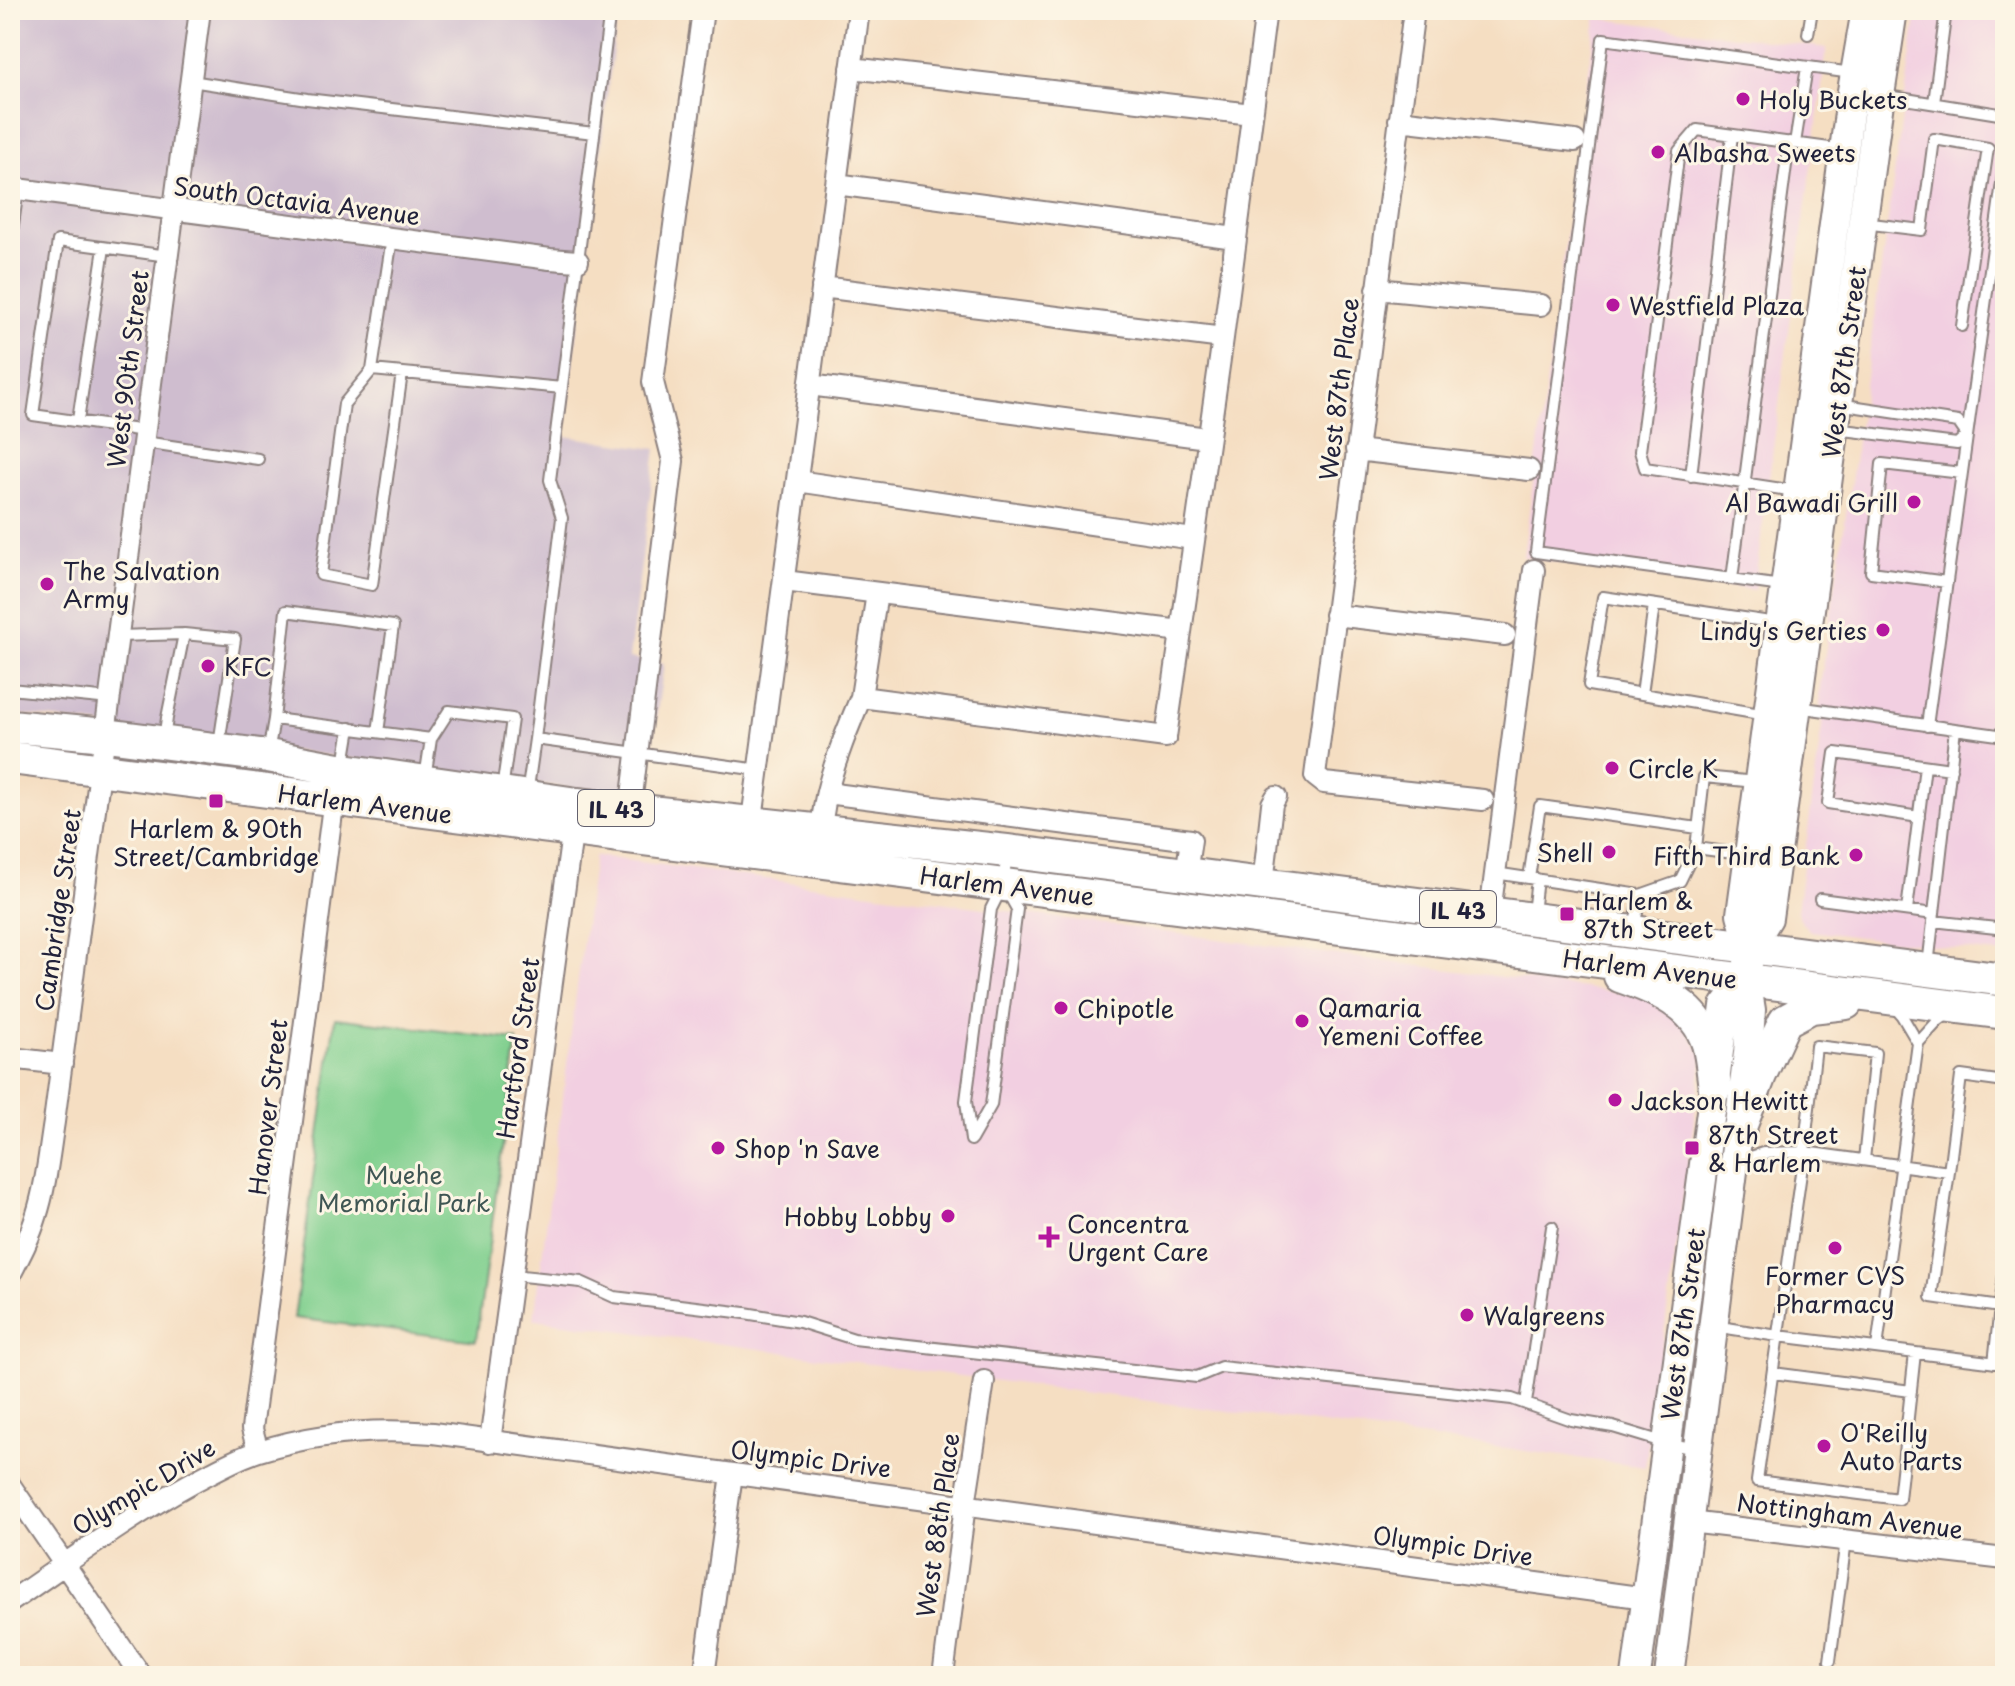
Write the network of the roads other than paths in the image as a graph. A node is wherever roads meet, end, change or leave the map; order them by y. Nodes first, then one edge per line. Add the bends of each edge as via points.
1 (200, 10) edge
2 (610, 10) edge
3 (703, 10) edge
4 (859, 10) edge
5 (1266, 10) edge
6 (1414, 10) edge
7 (1812, 10) edge
8 (1827, 10) edge
9 (1893, 10) edge
10 (1946, 10) edge
11 (1865, 13) edge
12 (1808, 34) dead end
13 (1807, 67) junction
14 (851, 68) junction
15 (1855, 73) junction
16 (191, 81) junction
17 (1880, 95) junction
18 (1934, 103) junction
19 (1252, 114) junction
20 (2005, 115) edge
21 (1399, 120) junction
22 (594, 133) junction
23 (1732, 135) junction
24 (1575, 141) dead end
25 (1792, 142) junction
26 (1844, 150) junction
27 (2005, 161) edge
28 (836, 184) junction
29 (14, 189) edge
30 (174, 210) junction
31 (1862, 223) junction
32 (11, 231) edge
33 (392, 238) junction
34 (1235, 238) junction
35 (10, 246) edge
36 (104, 248) junction
37 (168, 256) junction
38 (578, 261) junction
39 (822, 287) junction
40 (1377, 289) junction
41 (1541, 305) dead end
42 (1962, 326) dead end
43 (1223, 338) junction
44 (372, 370) junction
45 (402, 373) junction
46 (810, 385) junction
47 (562, 388) junction
48 (1836, 416) junction
49 (78, 420) junction
50 (1967, 435) junction
51 (145, 437) junction
52 (1207, 438) junction
53 (1356, 450) junction
54 (258, 459) dead end
55 (1529, 470) dead end
56 (1962, 473) junction
57 (1691, 476) junction
58 (797, 481) junction
59 (1744, 484) junction
60 (1797, 492) junction
61 (1193, 539) junction
62 (1534, 570) dead end
63 (1732, 579) junction
64 (784, 581) junction
65 (1947, 582) junction
66 (1784, 586) junction
67 (877, 593) junction
68 (1654, 605) junction
69 (1335, 615) junction
70 (1779, 623) junction
71 (1181, 631) junction
72 (184, 634) junction
73 (1505, 635) dead end
74 (119, 636) junction
75 (10, 689) edge
76 (1642, 694) junction
77 (861, 697) junction
78 (110, 699) junction
79 (1795, 707) junction
80 (1766, 715) junction
81 (274, 719) junction
82 (10, 726) edge
83 (1927, 726) junction
84 (350, 728) junction
85 (1955, 729) junction
86 (378, 732) junction
87 (106, 735) junction
88 (2005, 736) edge
89 (431, 739) junction
90 (535, 739) junction
91 (164, 743) junction
92 (218, 750) junction
93 (638, 754) junction
94 (268, 756) junction
95 (10, 758) edge
96 (1925, 766) junction
97 (101, 769) junction
98 (1951, 769) junction
99 (759, 770) junction
100 (338, 780) junction
101 (1758, 782) junction
102 (827, 793) junction
103 (423, 796) junction
104 (1276, 797) dead end
105 (1483, 800) dead end
106 (511, 808) junction
107 (574, 817) junction
108 (1919, 817) junction
109 (628, 823) junction
110 (1698, 828) junction
111 (750, 838) junction
112 (814, 846) junction
113 (1696, 848) junction
114 (1007, 851) junction
115 (1749, 855) junction
116 (1495, 873) junction
117 (1186, 874) junction
118 (1533, 879) junction
119 (1263, 884) junction
120 (1003, 885) junction
121 (1640, 895) junction
122 (1820, 899) dead end
123 (1907, 910) junction
124 (1490, 913) junction
125 (1934, 918) junction
126 (1532, 919) junction
127 (2005, 929) edge
128 (1633, 932) junction
129 (1750, 947) junction
130 (1560, 956) junction
131 (1928, 970) junction
132 (1746, 980) junction
133 (2005, 980) edge
134 (1887, 998) junction
135 (1957, 1007) junction
136 (2005, 1013) edge
137 (1918, 1043) junction
138 (10, 1058) edge
139 (62, 1064) junction
140 (2005, 1082) edge
141 (1715, 1088) junction
142 (1735, 1149) junction
143 (1804, 1152) junction
144 (1864, 1160) junction
145 (1901, 1165) junction
146 (1949, 1172) junction
147 (1552, 1227) dead end
148 (2005, 1267) edge
149 (10, 1275) edge
150 (512, 1275) junction
151 (2000, 1307) junction
152 (1713, 1326) junction
153 (1778, 1336) junction
154 (1877, 1348) junction
155 (1915, 1353) junction
156 (2000, 1364) edge
157 (1773, 1373) junction
158 (984, 1381) dead end
159 (1911, 1391) junction
160 (1526, 1403) junction
161 (490, 1442) junction
162 (1666, 1443) junction
163 (1698, 1449) junction
164 (258, 1451) junction
165 (732, 1474) junction
166 (10, 1485) edge
167 (965, 1505) junction
168 (1689, 1522) junction
169 (1846, 1540) junction
170 (2005, 1559) edge
171 (65, 1564) junction
172 (1646, 1598) junction
173 (10, 1602) edge
174 (1830, 1661) dead end
175 (141, 1676) edge
176 (704, 1676) edge
177 (943, 1676) edge
178 (1636, 1676) edge
179 (1669, 1676) edge

1 - 16 street, West 90th Street
2 - 22 lane
3 - 93 street via 653,382 673,461
4 - 14 street
5 - 19 street
6 - 21 street, West 87th Place
7 - 12 lane
8 - 11 lane
9 - 17 main road, West 87th Street
10 - 18 lane
11 - 15 main road, West 87th Street
13 - 15 lane
13 - 25 lane
13 - 63 lane via 1603,39 1536,552
14 - 19 street
14 - 28 street
15 - 26 main road, West 87th Street
16 - 22 lane
16 - 30 street, West 90th Street
17 - 18 lane
17 - 31 main road, West 87th Street
18 - 20 lane
19 - 34 street
21 - 24 street
21 - 40 street, West 87th Place
22 - 38 lane
23 - 25 lane
23 - 57 lane
23 - 57 lane via 1697,130 1679,151 1640,451 1645,468
25 - 26 lane
25 - 59 lane
26 - 60 main road, West 87th Street
27 - 50 lane
28 - 34 street
28 - 39 street
29 - 30 street, South Octavia Avenue
29 - 32 lane
30 - 33 street, South Octavia Avenue
30 - 37 street, West 90th Street
31 - 42 lane via 1922,230 1934,139 1988,148
31 - 48 main road, West 87th Street
32 - 35 lane
33 - 38 street, South Octavia Avenue
33 - 44 lane
34 - 43 street
36 - 37 lane
36 - 49 lane
36 - 49 lane via 58,241 33,415
37 - 51 street, West 90th Street
38 - 47 lane
39 - 43 street
39 - 46 street
40 - 41 street
40 - 53 street, West 87th Place
43 - 52 street
44 - 45 lane
44 - 45 lane via 344,404 321,575 372,585
45 - 47 lane
46 - 52 street
46 - 58 street
47 - 90 lane via 550,480 562,518
48 - 50 lane via 1957,444
48 - 50 lane via 1958,422
48 - 79 main road, West 87th Street
49 - 51 lane
50 - 56 lane
51 - 54 lane
51 - 74 street, West 90th Street
52 - 61 street
53 - 55 street
53 - 69 street, West 87th Place
56 - 65 lane
56 - 65 lane via 1882,464 1871,572
57 - 59 lane
58 - 61 street
58 - 64 street
59 - 60 lane
59 - 63 lane
60 - 66 main road, West 87th Street
61 - 71 street
62 - 116 street
63 - 66 lane
64 - 67 street
64 - 99 street
65 - 83 lane
66 - 70 main road, West 87th Street
67 - 71 street
67 - 77 street
68 - 70 lane
68 - 76 lane
68 - 76 lane via 1603,597 1589,685
69 - 73 street
69 - 105 street, West 87th Place via 1315,776 1324,783
70 - 80 main road, West 87th Street
71 - 77 street via 1166,737
72 - 74 lane
72 - 91 lane
72 - 92 lane via 235,639
74 - 78 street, West 90th Street
75 - 78 lane
76 - 80 lane
77 - 102 street
78 - 87 street, West 90th Street
79 - 83 lane
79 - 129 main road, West 87th Street via 1768,918
80 - 101 main road, West 87th Street
81 - 84 lane
81 - 86 lane via 286,611 393,626
81 - 94 lane
82 - 87 main road, Harlem Avenue / IL 43
83 - 85 lane
84 - 86 lane
84 - 100 lane
85 - 88 lane
85 - 98 lane
86 - 89 lane
87 - 91 main road, Harlem Avenue / IL 43
87 - 97 street, Cambridge Street
89 - 103 lane
89 - 106 lane via 449,711 512,719
90 - 93 lane
90 - 106 lane
91 - 92 main road, Harlem Avenue / IL 43
92 - 94 main road, Harlem Avenue / IL 43
93 - 99 lane
93 - 109 street
94 - 100 main road, Harlem Avenue / IL 43
95 - 97 main road, Harlem Avenue / IL 43
96 - 98 lane
96 - 108 lane
96 - 108 lane via 1835,753 1828,803
97 - 100 main road, Harlem Avenue / IL 43
97 - 139 street, Cambridge Street
98 - 125 lane
99 - 111 street
100 - 103 main road, Harlem Avenue / IL 43
100 - 164 street, Hanover Street via 252,1429
101 - 110 lane via 1704,777
101 - 115 main road, West 87th Street
102 - 112 street
102 - 117 street via 1191,840
103 - 106 main road, Harlem Avenue / IL 43
104 - 119 street
106 - 107 main road, Harlem Avenue / IL 43
107 - 109 main road, Harlem Avenue / IL 43
107 - 150 street, Hartford Street
108 - 123 lane
109 - 111 main road, Harlem Avenue / IL 43
110 - 113 lane
110 - 118 lane via 1540,806
111 - 112 main road, Harlem Avenue / IL 43
112 - 114 main road, Harlem Avenue / IL 43
112 - 120 main road, Harlem Avenue / IL 43
113 - 115 lane
113 - 121 lane via 1680,881
114 - 117 main road, Harlem Avenue / IL 43
114 - 120 lane
115 - 129 main road, West 87th Street via 1741,914
116 - 118 lane
116 - 124 street
117 - 119 main road, Harlem Avenue / IL 43
118 - 121 lane
118 - 126 lane
119 - 124 main road, Harlem Avenue / IL 43
120 - 120 lane via 991,909 966,1101 971,1140 991,1105 1017,909
120 - 130 main road, Harlem Avenue / IL 43
121 - 128 lane
122 - 123 lane
123 - 125 lane
124 - 126 main road, Harlem Avenue / IL 43
125 - 127 lane
125 - 131 lane
126 - 128 main road, Harlem Avenue / IL 43
128 - 129 main road, Harlem Avenue / IL 43
129 - 131 main road, Harlem Avenue / IL 43
129 - 132 main road, West 87th Street
130 - 132 main road, Harlem Avenue / IL 43
130 - 141 main road via 1668,995 1691,1013 1707,1041
131 - 133 main road, Harlem Avenue / IL 43
132 - 134 main road, Harlem Avenue / IL 43
132 - 141 main road, West 87th Street via 1725,1006
132 - 142 main road, West 87th Street via 1751,1010
134 - 135 main road, Harlem Avenue / IL 43
134 - 137 lane
134 - 142 main road via 1811,1007 1785,1021
135 - 136 main road, Harlem Avenue / IL 43
135 - 137 lane
137 - 145 lane
138 - 139 street
139 - 149 street, Cambridge Street via 36,1218
140 - 146 lane via 1961,1076
141 - 162 main road, West 87th Street
142 - 143 lane
142 - 152 main road, West 87th Street
143 - 144 lane
143 - 144 lane via 1816,1046 1875,1053
143 - 153 lane
144 - 145 lane
145 - 146 lane
145 - 154 lane
146 - 151 lane via 1931,1297
147 - 160 lane
148 - 151 lane
150 - 160 lane via 581,1282 614,1297 800,1322 854,1339 1197,1377 1221,1367
150 - 161 street, Hartford Street
151 - 156 lane
152 - 153 lane
152 - 163 main road, West 87th Street
153 - 154 lane
153 - 157 lane
154 - 155 lane
155 - 156 lane
155 - 159 lane
157 - 159 lane
157 - 159 lane via 1757,1481 1899,1499
158 - 167 street, West 88th Place
160 - 162 lane
161 - 164 street, Olympic Drive via 377,1431 321,1435
161 - 165 street, Olympic Drive
162 - 163 lane
162 - 172 main road, West 87th Street
163 - 168 main road, West 87th Street
164 - 171 street, Olympic Drive via 157,1502
165 - 167 street, Olympic Drive
165 - 176 street
166 - 171 street
167 - 172 street, Olympic Drive
167 - 177 street, West 88th Place
168 - 169 street, Nottingham Avenue
168 - 179 main road, West 87th Street
169 - 170 street, Nottingham Avenue
169 - 174 lane
171 - 173 street, Olympic Drive
171 - 175 street
172 - 178 main road, West 87th Street

